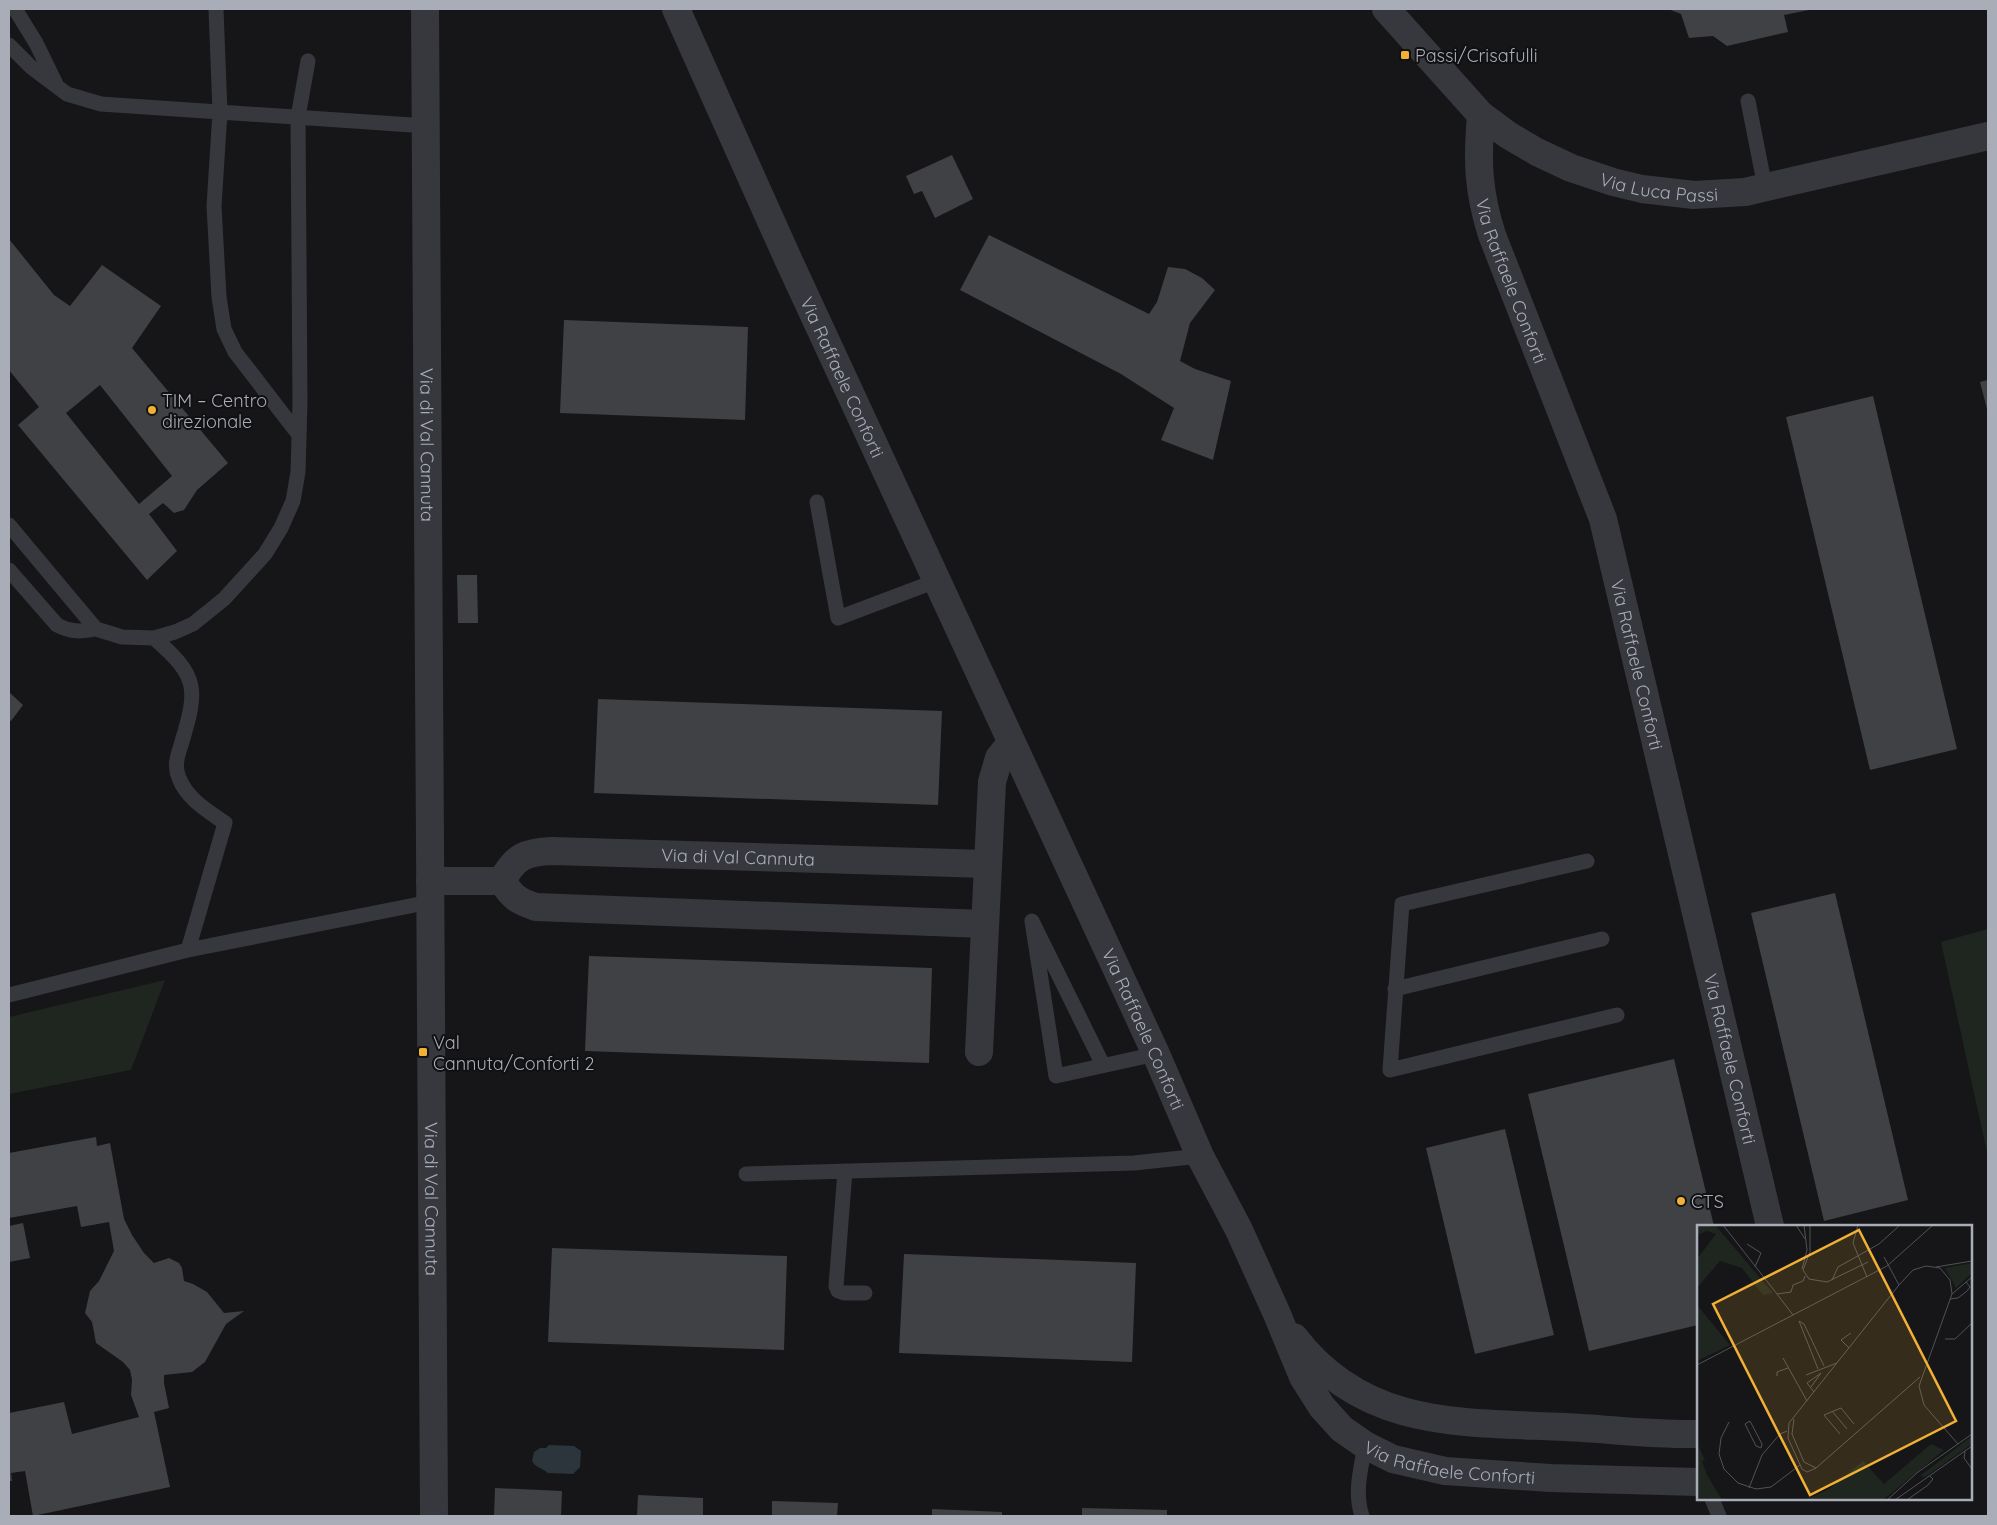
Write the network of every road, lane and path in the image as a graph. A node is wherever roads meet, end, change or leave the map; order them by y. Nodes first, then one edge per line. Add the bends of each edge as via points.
1 (15, 9) edge
2 (216, 9) edge
3 (425, 9) edge
4 (676, 9) edge
5 (1386, 9) edge
6 (9, 45) edge
7 (308, 61) dead end
8 (56, 86) junction
9 (1748, 101) dead end
10 (220, 112) junction
11 (1481, 115) junction
12 (298, 117) junction
13 (427, 126) junction
14 (1988, 136) edge
15 (1765, 187) junction
16 (299, 435) junction
17 (818, 502) dead end
18 (9, 525) edge
19 (9, 570) edge
20 (936, 581) junction
21 (96, 629) junction
22 (154, 638) junction
23 (1011, 743) junction
24 (1587, 861) dead end
25 (987, 864) junction
26 (502, 881) junction
27 (430, 891) junction
28 (984, 924) junction
29 (1602, 939) dead end
30 (188, 950) junction
31 (1396, 989) junction
32 (9, 995) edge
33 (1616, 1016) dead end
34 (979, 1052) dead end
35 (1156, 1054) junction
36 (1103, 1065) junction
37 (1200, 1156) junction
38 (845, 1172) junction
39 (746, 1174) dead end
40 (1770, 1225) edge
41 (865, 1293) dead end
42 (1277, 1314) junction
43 (1697, 1434) edge
44 (1365, 1445) junction
45 (1697, 1482) edge
46 (1712, 1500) edge
47 (434, 1516) edge
48 (1362, 1516) edge
49 (1719, 1516) edge

1 - 8 lane via 36,42
2 - 10 lane
3 - 13 street, Via di Val Cannuta
4 - 20 street, Via Raffaele Conforti
5 - 11 street, Via Luca Passi
6 - 8 lane
7 - 12 lane
8 - 10 lane via 67,94 101,104
9 - 15 lane
10 - 12 lane
10 - 16 lane via 214,206 224,329 236,352
11 - 15 street, Via Luca Passi via 1537,152 1613,182 1694,195 1729,194
11 - 40 street, Via Raffaele Conforti via 1478,172 1485,214 1603,519
12 - 13 lane
12 - 16 lane
13 - 27 street, Via di Val Cannuta
14 - 15 street, Via Luca Passi
16 - 22 lane via 298,472 292,501 269,548 209,612 193,624
17 - 20 lane via 838,618
18 - 21 lane
19 - 21 lane via 57,625 80,632
20 - 23 street, Via Raffaele Conforti
21 - 22 lane via 122,637
22 - 30 lane via 178,660 190,680 192,691 175,769 179,780 194,800 225,823
23 - 25 street via 994,770
23 - 35 street, Via Raffaele Conforti
24 - 31 lane via 1402,904
25 - 26 street, Via di Val Cannuta via 534,851 514,862
25 - 28 street
26 - 27 street
26 - 28 street via 520,902 536,907
27 - 30 lane
27 - 47 street, Via di Val Cannuta
28 - 34 street
29 - 31 lane
30 - 32 lane
31 - 33 lane via 1390,1070
35 - 36 lane
35 - 37 street, Via Raffaele Conforti
36 - 36 lane via 1056,1076 1032,921 1090,1040
37 - 38 lane via 1134,1163
37 - 42 street, Via Raffaele Conforti via 1239,1230
38 - 39 lane
38 - 41 lane via 836,1286 844,1293
42 - 43 street, Via Raffaele Conforti via 1303,1349 1328,1374 1357,1393 1402,1412 1442,1419
42 - 44 street, Via Raffaele Conforti via 1294,1359 1312,1393 1331,1419
44 - 45 street, Via Raffaele Conforti via 1393,1459 1459,1472
44 - 48 lane via 1358,1485
46 - 49 lane

